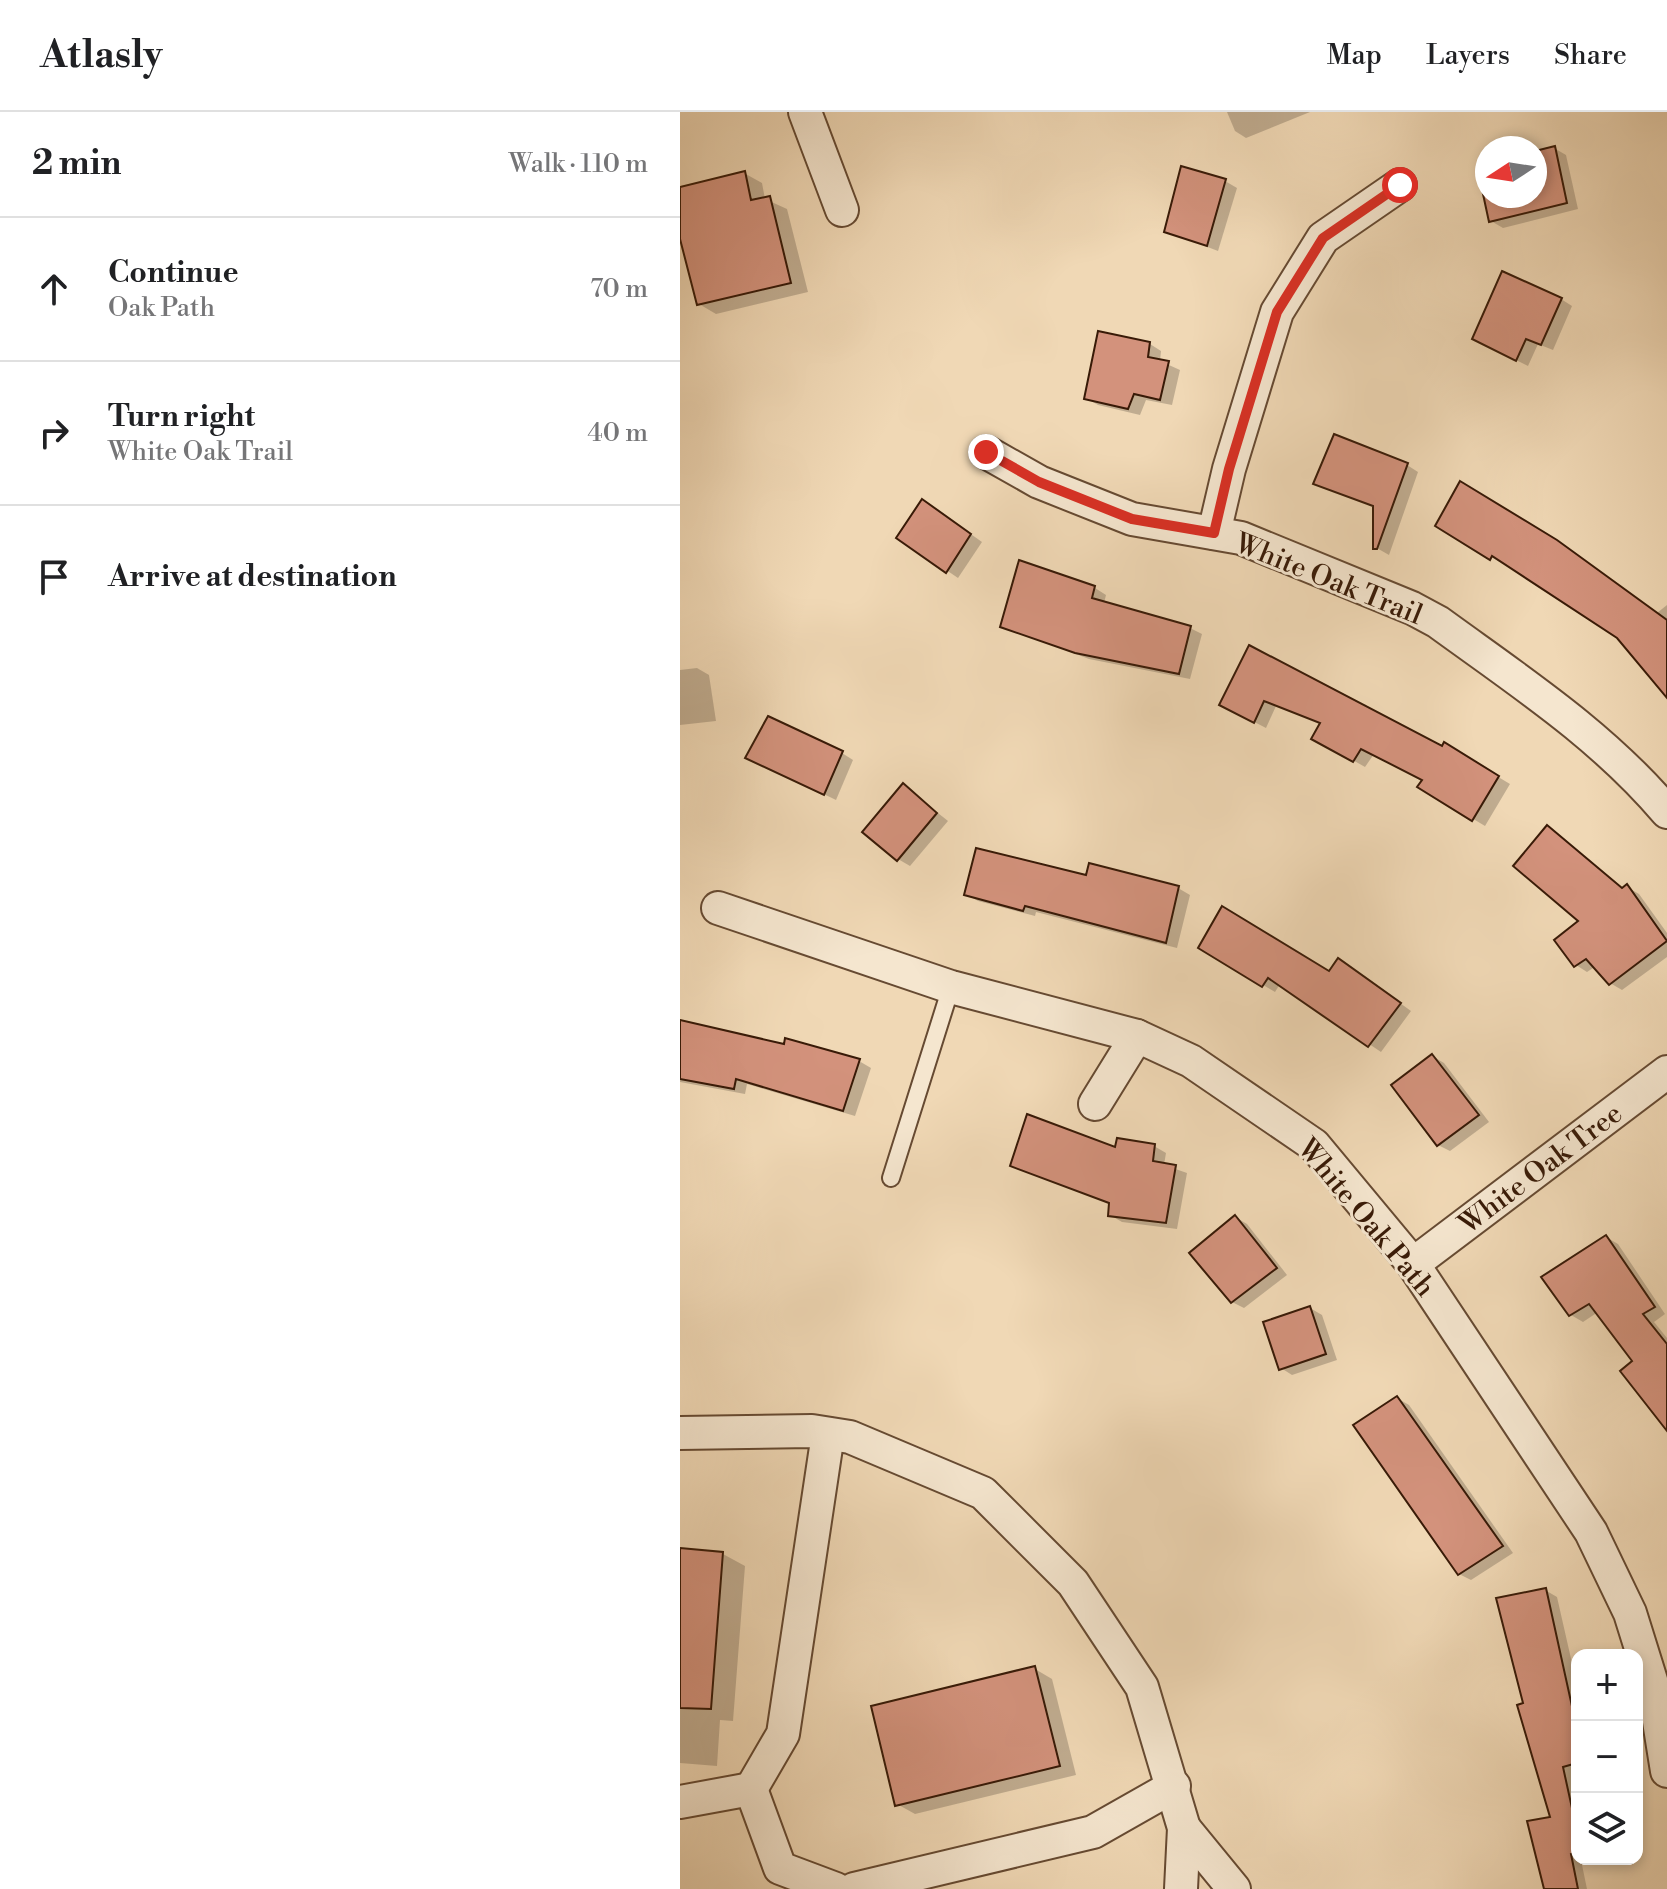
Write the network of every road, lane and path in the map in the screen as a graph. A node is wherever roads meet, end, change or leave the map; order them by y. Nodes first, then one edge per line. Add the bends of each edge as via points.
1 (805, 112) edge
2 (1400, 185) dead end
3 (842, 210) dead end
4 (986, 452) dead end
5 (1214, 533) junction
6 (1667, 812) edge
7 (718, 908) dead end
8 (951, 987) junction
9 (1137, 1036) junction
10 (1667, 1072) edge
11 (1095, 1104) dead end
12 (891, 1178) dead end
13 (1413, 1264) junction
14 (680, 1433) edge
15 (828, 1434) junction
16 (1667, 1771) edge
17 (1174, 1786) junction
18 (751, 1789) junction
19 (680, 1802) edge
20 (1184, 1828) junction
21 (836, 1889) edge
22 (854, 1889) edge
23 (1181, 1889) edge
24 (1234, 1889) edge

1 - 3 street
2 - 5 street via 1323,238 1277,312
4 - 5 street, White Oak Trail via 1039,482 1132,519
5 - 6 street, White Oak Trail via 1241,538 1438,622 1586,730
7 - 8 street, White Oak Path
8 - 9 street, White Oak Path
8 - 12 lane
9 - 11 street
9 - 13 street, White Oak Path via 1191,1061 1314,1145
10 - 13 street, White Oak Tree
13 - 16 street, White Oak Path via 1591,1532 1630,1613 1654,1690
14 - 15 street
15 - 17 street via 850,1437 983,1493 1073,1583 1142,1687
15 - 18 street via 783,1734
17 - 20 street
17 - 22 street via 1093,1832
18 - 19 street
18 - 21 street via 780,1868
20 - 23 street
20 - 24 street

